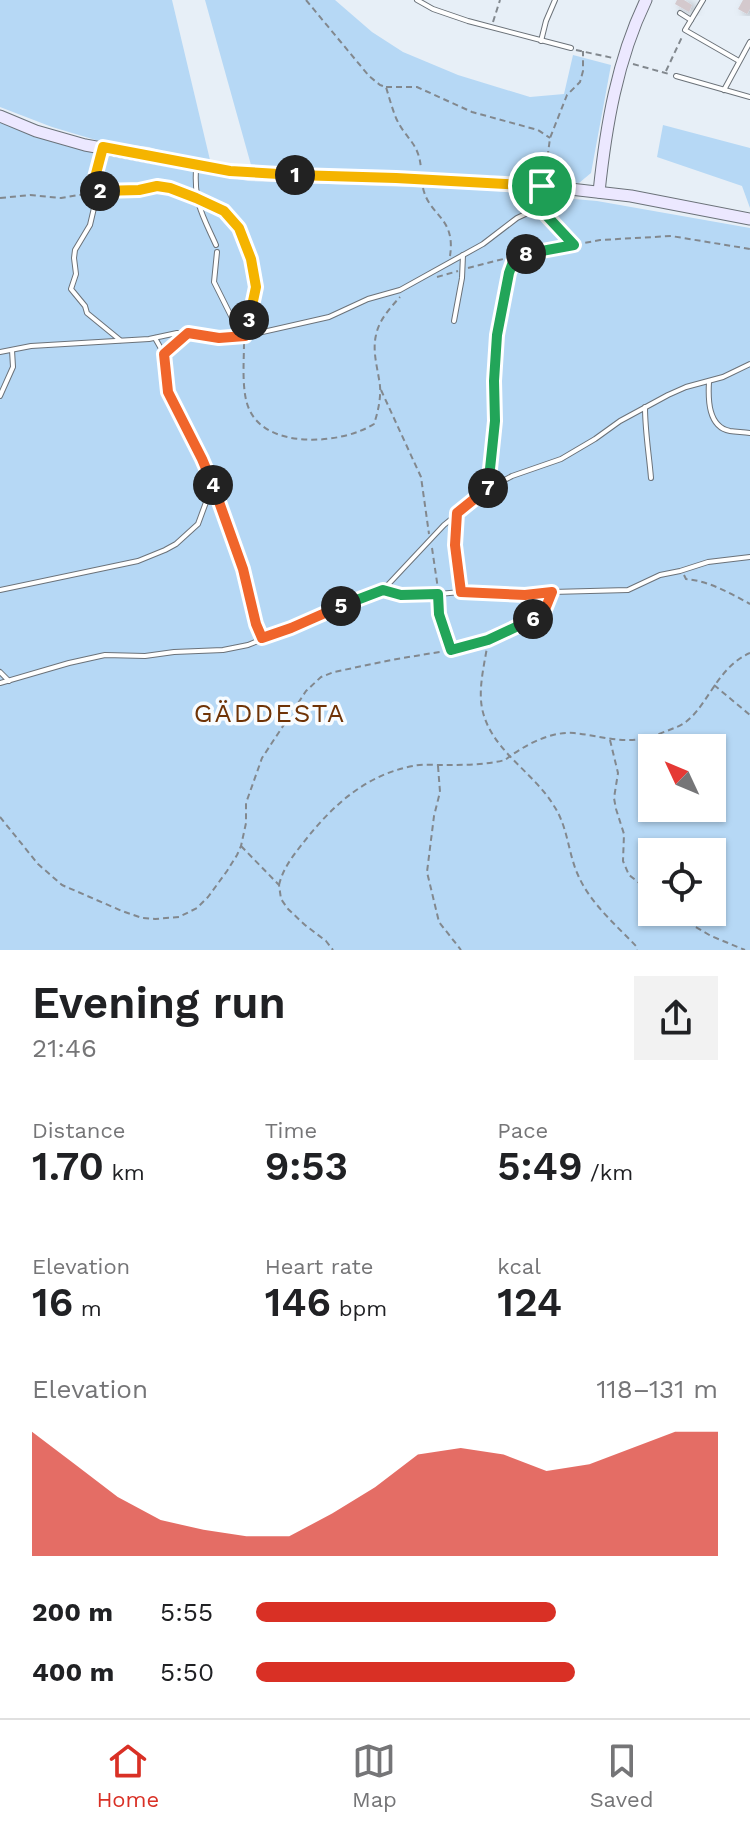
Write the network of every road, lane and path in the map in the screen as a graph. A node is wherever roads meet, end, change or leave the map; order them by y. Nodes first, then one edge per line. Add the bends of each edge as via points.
1 (306, 0) edge
2 (417, 0) edge
3 (500, 0) edge
4 (555, 0) edge
5 (646, 0) edge
6 (703, 0) edge
7 (680, 13) dead end
8 (691, 20) junction
9 (491, 27) junction
10 (685, 30) junction
11 (541, 41) junction
12 (750, 42) edge
13 (571, 48) joint
14 (583, 51) junction
15 (616, 59) dead end
16 (739, 61) junction
17 (628, 62) dead end
18 (676, 76) dead end
19 (386, 87) junction
20 (724, 90) junction
21 (750, 97) edge
22 (0, 116) edge
23 (550, 138) junction
24 (103, 147) junction
25 (197, 165) junction
26 (422, 179) junction
27 (542, 186) junction
28 (95, 192) junction
29 (599, 192) junction
30 (0, 198) edge
31 (196, 198) junction
32 (541, 201) junction
33 (750, 219) edge
34 (216, 245) dead end
35 (574, 245) junction
36 (750, 249) edge
37 (217, 252) dead end
38 (463, 255) junction
39 (515, 256) junction
40 (449, 264) junction
41 (463, 269) junction
42 (436, 278) dead end
43 (409, 291) dead end
44 (454, 321) dead end
45 (188, 333) junction
46 (243, 336) junction
47 (154, 337) junction
48 (120, 340) junction
49 (12, 350) junction
50 (0, 352) edge
51 (164, 354) junction
52 (750, 364) edge
53 (709, 382) junction
54 (380, 389) junction
55 (0, 396) edge
56 (645, 407) junction
57 (750, 433) edge
58 (651, 478) dead end
59 (213, 484) junction
60 (490, 488) junction
61 (457, 513) junction
62 (430, 540) junction
63 (750, 557) edge
64 (680, 571) junction
65 (0, 590) edge
66 (383, 590) junction
67 (461, 592) junction
68 (552, 592) junction
69 (438, 594) junction
70 (750, 604) edge
71 (262, 638) junction
72 (488, 640) junction
73 (451, 650) junction
74 (750, 653) edge
75 (0, 672) edge
76 (9, 681) junction
77 (0, 683) edge
78 (714, 684) junction
79 (750, 715) edge
80 (610, 739) junction
81 (510, 756) junction
82 (438, 765) junction
83 (0, 817) edge
84 (241, 846) junction
85 (638, 882) edge
86 (279, 885) junction
87 (694, 926) edge
88 (333, 950) edge
89 (461, 950) edge
90 (637, 950) edge
91 (745, 950) edge

1 - 19 path via 369,76
2 - 9 lane
3 - 9 path
4 - 11 lane
5 - 29 street via 616,84
6 - 8 lane
7 - 8 lane
8 - 10 lane
9 - 11 lane
10 - 16 lane
10 - 17 path via 666,72
11 - 13 lane
12 - 16 lane
13 - 14 path
14 - 15 path
14 - 23 path via 580,82 567,95
16 - 20 lane
18 - 20 lane
19 - 23 path via 417,87
19 - 26 path via 397,120 417,147
20 - 21 lane
22 - 24 street
23 - 27 path
24 - 25 street
24 - 28 lane
25 - 26 street via 245,173
25 - 31 lane
26 - 27 street
26 - 40 path via 423,192 450,231
27 - 29 street
27 - 32 lane
28 - 30 path
28 - 31 path via 157,186
28 - 48 lane via 90,225 75,250 71,289 87,313
29 - 33 street
31 - 34 lane
31 - 46 path via 224,211 239,228 251,259 256,287
32 - 35 path via 546,215
32 - 38 lane
35 - 36 path via 671,236
35 - 39 path
37 - 46 lane via 214,282
38 - 40 lane
38 - 41 lane
39 - 41 path
39 - 60 path via 497,335
40 - 46 lane via 329,317
41 - 42 path
41 - 44 lane
43 - 54 path via 383,316 376,333
45 - 46 lane
45 - 47 lane
45 - 51 path
46 - 54 path via 247,405 259,425 274,433 316,439 358,432 374,424
47 - 48 lane
47 - 51 lane
48 - 49 lane
49 - 50 lane
49 - 55 lane via 13,367
51 - 59 lane via 168,392
52 - 53 lane
53 - 56 lane
53 - 57 lane via 716,421 730,431
54 - 62 path via 421,477
56 - 58 lane
56 - 60 lane via 561,459
59 - 65 lane via 198,524 165,550 138,561
59 - 71 lane
60 - 61 lane
61 - 62 lane
61 - 67 lane
62 - 66 lane
62 - 69 path
63 - 64 lane
64 - 68 lane via 628,590
64 - 70 path via 686,579
66 - 69 lane
66 - 71 lane
67 - 68 lane
67 - 69 lane
68 - 72 path via 540,616
69 - 73 path
71 - 76 lane via 223,650 105,655
72 - 73 path
72 - 81 path via 482,708
73 - 84 path via 334,672 306,691 262,758 246,803
74 - 78 path via 737,658
75 - 76 lane
76 - 77 lane
78 - 79 path
78 - 80 path via 681,725 643,739
80 - 81 path via 552,734
80 - 85 path via 618,773 614,798 624,834 623,861
81 - 82 path via 489,764
81 - 90 path via 554,804 577,875
82 - 86 path via 396,770 337,803 289,861
82 - 89 path via 440,792 427,872 439,922
83 - 84 path via 62,885 142,918 179,917 197,908
84 - 86 path
86 - 88 path via 288,909
87 - 91 path

